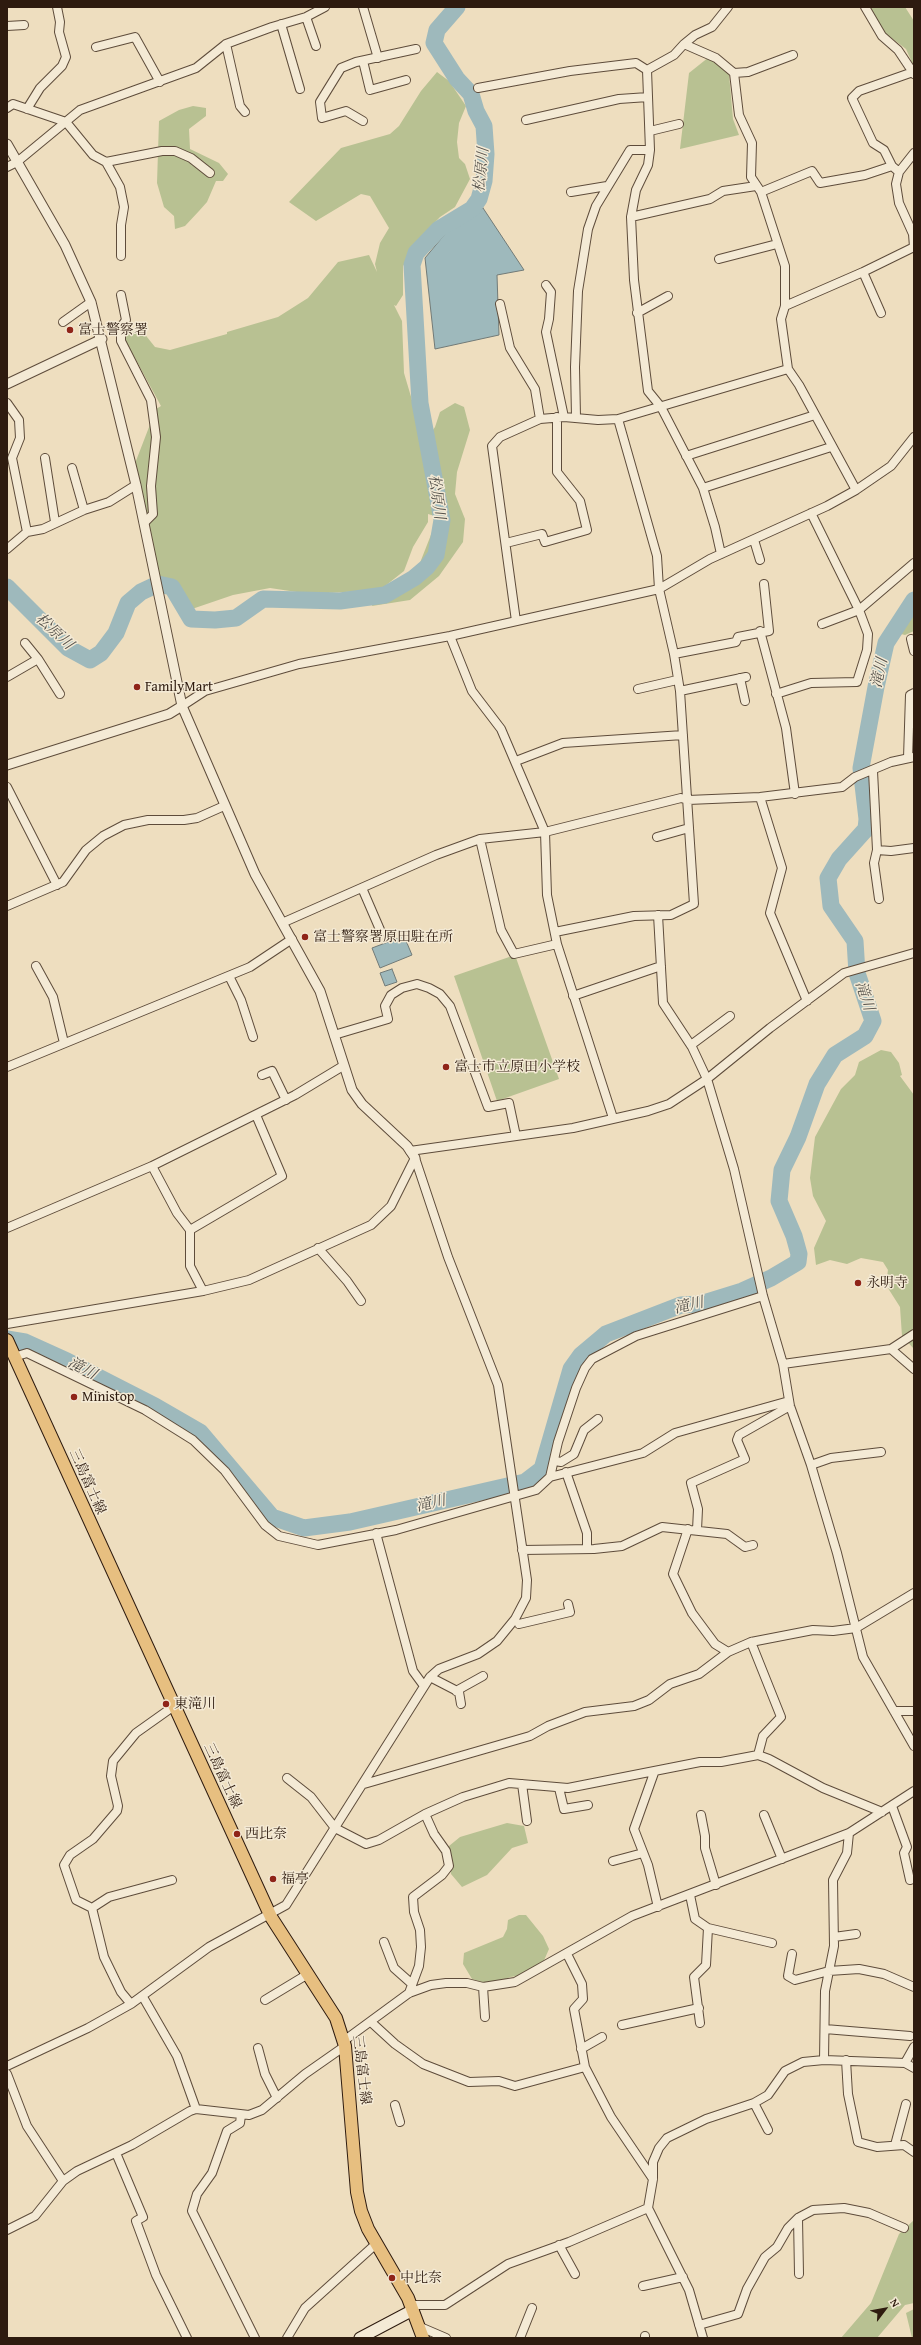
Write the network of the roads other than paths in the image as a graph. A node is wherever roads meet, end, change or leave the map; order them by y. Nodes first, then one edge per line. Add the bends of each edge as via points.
1 (57, 7) edge
2 (325, 7) edge
3 (363, 7) edge
4 (728, 7) edge
5 (866, 7) edge
6 (306, 16) junction
7 (281, 24) junction
8 (24, 25) dead end
9 (7, 26) edge
10 (226, 44) junction
11 (684, 44) junction
12 (316, 46) dead end
13 (96, 47) dead end
14 (416, 49) dead end
15 (793, 55) dead end
16 (378, 58) junction
17 (363, 61) junction
18 (647, 70) junction
19 (734, 73) junction
20 (913, 73) edge
21 (406, 80) dead end
22 (160, 82) junction
23 (478, 88) dead end
24 (300, 89) dead end
25 (648, 97) junction
26 (7, 108) edge
27 (26, 109) junction
28 (245, 112) dead end
29 (526, 120) dead end
30 (363, 121) dead end
31 (66, 122) junction
32 (679, 124) dead end
33 (650, 131) junction
34 (7, 144) edge
35 (650, 150) junction
36 (914, 153) edge
37 (18, 162) junction
38 (106, 162) junction
39 (892, 166) junction
40 (7, 167) edge
41 (899, 172) junction
42 (210, 173) dead end
43 (607, 186) junction
44 (758, 189) junction
45 (571, 192) dead end
46 (631, 217) junction
47 (778, 244) junction
48 (122, 256) dead end
49 (719, 259) dead end
50 (863, 272) junction
51 (546, 285) dead end
52 (121, 294) dead end
53 (668, 296) dead end
54 (91, 302) junction
55 (500, 304) dead end
56 (785, 306) junction
57 (638, 313) junction
58 (881, 313) dead end
59 (63, 322) dead end
60 (102, 339) junction
61 (788, 369) junction
62 (7, 384) edge
63 (7, 403) edge
64 (661, 407) junction
65 (815, 415) junction
66 (561, 417) junction
67 (576, 417) junction
68 (540, 419) junction
69 (618, 419) junction
70 (914, 437) edge
71 (831, 447) junction
72 (686, 456) junction
73 (45, 458) dead end
74 (10, 465) edge
75 (72, 468) dead end
76 (557, 472) junction
77 (555, 481) dead end
78 (136, 485) junction
79 (703, 488) junction
80 (856, 490) junction
81 (84, 510) junction
82 (811, 513) junction
83 (55, 522) junction
84 (144, 523) junction
85 (27, 532) junction
86 (754, 540) junction
87 (506, 543) junction
88 (7, 549) edge
89 (721, 554) junction
90 (760, 560) dead end
91 (914, 563) edge
92 (764, 584) dead end
93 (659, 589) junction
94 (859, 610) junction
95 (516, 620) junction
96 (822, 624) dead end
97 (760, 631) junction
98 (450, 636) junction
99 (911, 639) dead end
100 (25, 643) dead end
101 (914, 651) edge
102 (674, 654) junction
103 (38, 659) junction
104 (7, 677) edge
105 (677, 680) junction
106 (638, 689) dead end
107 (680, 691) junction
108 (914, 693) edge
109 (60, 694) dead end
110 (776, 694) junction
111 (744, 701) dead end
112 (182, 706) junction
113 (683, 735) junction
114 (911, 758) edge
115 (516, 761) junction
116 (7, 766) edge
117 (873, 771) junction
118 (7, 787) edge
119 (795, 794) junction
120 (760, 797) junction
121 (688, 800) junction
122 (224, 806) junction
123 (689, 828) junction
124 (545, 832) junction
125 (657, 837) dead end
126 (480, 839) junction
127 (914, 848) edge
128 (877, 850) junction
129 (57, 885) junction
130 (362, 888) junction
131 (879, 899) dead end
132 (7, 906) edge
133 (658, 915) junction
134 (282, 923) junction
135 (381, 932) dead end
136 (555, 932) junction
137 (292, 939) junction
138 (557, 944) junction
139 (914, 953) edge
140 (36, 966) dead end
141 (661, 966) junction
142 (229, 976) junction
143 (573, 996) junction
144 (806, 1001) junction
145 (730, 1016) dead end
146 (334, 1035) junction
147 (253, 1037) dead end
148 (64, 1043) junction
149 (691, 1045) junction
150 (343, 1066) junction
151 (7, 1067) edge
152 (262, 1075) dead end
153 (707, 1079) junction
154 (286, 1100) junction
155 (256, 1115) junction
156 (613, 1118) junction
157 (516, 1136) junction
158 (413, 1155) junction
159 (152, 1166) junction
160 (7, 1228) edge
161 (190, 1230) junction
162 (318, 1248) junction
163 (203, 1290) junction
164 (763, 1296) junction
165 (360, 1300) dead end
166 (7, 1324) edge
167 (914, 1334) edge
168 (8, 1342) edge
169 (892, 1350) junction
170 (14, 1357) junction
171 (783, 1364) junction
172 (914, 1369) edge
173 (790, 1404) junction
174 (598, 1419) dead end
175 (881, 1452) dead end
176 (555, 1461) junction
177 (811, 1465) junction
178 (566, 1472) junction
179 (550, 1477) junction
180 (514, 1497) junction
181 (688, 1529) junction
182 (697, 1530) junction
183 (376, 1534) junction
184 (753, 1545) dead end
185 (587, 1549) junction
186 (522, 1550) junction
187 (914, 1593) edge
188 (568, 1604) dead end
189 (518, 1624) dead end
190 (856, 1628) junction
191 (751, 1642) junction
192 (728, 1652) junction
193 (483, 1676) dead end
194 (430, 1677) junction
195 (424, 1686) junction
196 (456, 1691) junction
197 (461, 1704) dead end
198 (174, 1706) junction
199 (894, 1711) junction
200 (914, 1711) edge
201 (914, 1746) edge
202 (758, 1755) junction
203 (654, 1773) junction
204 (287, 1778) dead end
205 (364, 1784) junction
206 (522, 1784) junction
207 (559, 1788) junction
208 (914, 1791) edge
209 (588, 1805) dead end
210 (892, 1806) junction
211 (882, 1812) junction
212 (425, 1814) junction
213 (701, 1815) dead end
214 (764, 1815) dead end
215 (527, 1821) dead end
216 (335, 1828) junction
217 (849, 1833) junction
218 (643, 1853) junction
219 (782, 1859) junction
220 (613, 1861) dead end
221 (172, 1880) dead end
222 (910, 1880) dead end
223 (716, 1885) junction
224 (690, 1895) junction
225 (658, 1907) junction
226 (92, 1908) junction
227 (270, 1914) junction
228 (708, 1928) junction
229 (856, 1934) dead end
230 (834, 1937) junction
231 (384, 1942) dead end
232 (772, 1943) dead end
233 (567, 1954) junction
234 (792, 1954) dead end
235 (830, 1971) junction
236 (308, 1974) junction
237 (412, 1984) junction
238 (483, 1987) junction
239 (914, 1987) edge
240 (409, 1993) junction
241 (143, 1997) junction
242 (265, 2000) dead end
243 (132, 2004) junction
244 (699, 2008) junction
245 (485, 2017) dead end
246 (371, 2022) junction
247 (700, 2023) dead end
248 (622, 2025) dead end
249 (825, 2029) junction
250 (910, 2036) dead end
251 (602, 2037) dead end
252 (345, 2043) junction
253 (914, 2047) edge
254 (258, 2048) dead end
255 (581, 2049) junction
256 (824, 2060) junction
257 (846, 2060) junction
258 (905, 2063) junction
259 (7, 2066) edge
260 (585, 2067) junction
261 (914, 2068) edge
262 (7, 2074) edge
263 (277, 2098) junction
264 (754, 2103) junction
265 (906, 2104) dead end
266 (395, 2105) dead end
267 (196, 2109) junction
268 (241, 2115) junction
269 (400, 2122) dead end
270 (768, 2130) dead end
271 (895, 2145) junction
272 (914, 2152) edge
273 (116, 2153) junction
274 (653, 2179) junction
275 (63, 2181) junction
276 (648, 2208) junction
277 (798, 2218) junction
278 (904, 2228) dead end
279 (7, 2230) edge
280 (377, 2243) junction
281 (559, 2245) junction
282 (575, 2274) dead end
283 (799, 2274) dead end
284 (683, 2277) junction
285 (643, 2286) dead end
286 (412, 2308) junction
287 (532, 2308) dead end
288 (699, 2325) junction
289 (418, 2326) junction
290 (187, 2338) edge
291 (255, 2338) edge
292 (287, 2338) edge
293 (360, 2338) edge
294 (423, 2338) edge
295 (446, 2338) edge
296 (520, 2338) edge
297 (703, 2338) edge

1 - 27 street via 59,32 66,57 62,66 40,88
2 - 6 street
3 - 16 street
4 - 11 street via 712,27
5 - 20 street via 882,36 898,50
6 - 7 street
6 - 12 street
7 - 10 street
7 - 24 street
8 - 9 street
10 - 22 street via 196,68
10 - 28 street via 240,106
11 - 18 street via 674,55
11 - 19 street via 716,58
13 - 22 street via 135,37
14 - 16 street
15 - 19 street via 748,72
16 - 17 street
17 - 21 street via 370,90
17 - 30 street via 340,68 320,102 322,118 346,111
18 - 23 street via 636,63 570,71
18 - 25 street
19 - 44 street via 739,115 752,143 751,177
20 - 39 street via 859,91 852,98 873,143 884,150
22 - 31 street via 80,110
25 - 29 street via 619,99
25 - 33 street
26 - 27 street via 13,104
27 - 31 street
31 - 37 street
31 - 38 street via 93,155
32 - 33 street
33 - 35 street
34 - 37 street
35 - 43 street via 630,150
35 - 46 street via 648,165 636,190
36 - 41 street
37 - 40 street
37 - 54 street via 65,245
38 - 42 street via 162,150 175,151 191,158
38 - 48 street via 120,187 124,207 121,225
39 - 41 street
39 - 44 street via 865,175 820,182 812,171
41 - 50 street via 896,184 899,203 913,234 914,247
43 - 45 street
43 - 67 street via 588,229 578,291
44 - 46 street via 723,191 710,199
44 - 47 street
46 - 57 street
47 - 49 street
47 - 56 street via 785,266
50 - 56 street
50 - 58 street
51 - 66 street via 550,292 546,332
52 - 84 street via 126,320 121,327 121,341 151,400 156,438 151,486 153,514
53 - 57 street
54 - 59 street
54 - 60 street
55 - 68 street via 510,348 535,389
56 - 61 street via 781,319
57 - 64 street via 648,391
60 - 62 street
60 - 78 street
61 - 64 street
61 - 65 street
63 - 74 street via 19,420 20,427 20,438
64 - 69 street
64 - 72 street
65 - 71 street
65 - 72 street
66 - 67 street
66 - 68 street
66 - 76 street
67 - 69 street
68 - 87 street via 500,437 492,446
69 - 93 street via 657,556
70 - 80 street via 891,466
71 - 79 street
71 - 80 street
72 - 79 street
73 - 83 street
74 - 85 street
75 - 81 street
76 - 77 street
76 - 87 street via 580,500 587,530 545,542 542,534
78 - 81 street via 109,502
78 - 84 street
79 - 89 street
80 - 82 street
81 - 83 street
82 - 86 street
82 - 94 street
83 - 85 street via 43,529
84 - 112 street
85 - 88 street
86 - 89 street
86 - 90 street
87 - 95 street
89 - 93 street
91 - 94 street
92 - 97 street via 769,631
93 - 95 street
93 - 102 street
94 - 96 street
94 - 110 street via 868,634 868,650 857,682 811,683
95 - 98 street
97 - 102 street via 738,637 736,642
97 - 110 street
98 - 112 street via 299,664 205,691
98 - 115 street via 472,691 501,729
99 - 101 street
100 - 103 street
102 - 105 street
103 - 104 street
103 - 109 street
105 - 106 street
105 - 107 street
107 - 111 street via 743,678
107 - 113 street
108 - 114 street via 910,696
110 - 119 street via 786,728
112 - 116 street via 169,714
112 - 122 street
113 - 115 street via 563,743
113 - 121 street
114 - 117 street via 891,762
115 - 124 street
117 - 119 street via 855,777 842,787
117 - 128 street
118 - 129 street
119 - 120 street
120 - 121 street
120 - 144 street via 782,868 770,913
121 - 123 street
121 - 124 street via 680,798
122 - 129 street via 197,818 148,820 124,825 103,836 86,850 63,882
122 - 134 street via 255,874
123 - 125 street
123 - 133 street via 694,904 671,915
124 - 126 street
124 - 136 street via 547,895
126 - 130 street via 436,855
126 - 138 street via 501,930 514,954
127 - 128 street
128 - 131 street via 874,857
129 - 132 street
130 - 134 street
130 - 135 street
133 - 136 street via 634,916
133 - 141 street
134 - 137 street
136 - 138 street
137 - 142 street via 250,967
137 - 146 street via 320,991
138 - 143 street
139 - 144 street via 844,974
140 - 148 street via 53,997
141 - 143 street
141 - 149 street via 663,1003
142 - 147 street via 241,1000
142 - 148 street
143 - 156 street
144 - 153 street
145 - 149 street
146 - 150 street
146 - 157 street via 388,1019 385,1006 391,995 402,988 417,984 440,994 450,1006 488,1107 509,1103
148 - 151 street
149 - 153 street
150 - 154 street
150 - 158 street via 352,1090 362,1104
152 - 154 street via 272,1071
153 - 156 street via 669,1104 648,1112
153 - 164 street via 734,1169
154 - 155 street
155 - 159 street
155 - 161 street via 282,1176
156 - 157 street via 573,1128
157 - 158 street
158 - 162 street via 391,1206 371,1225
158 - 180 street via 448,1257 498,1385
159 - 160 street
159 - 161 street via 177,1213
161 - 163 street via 190,1266
162 - 163 street via 249,1280
162 - 165 street
163 - 166 street
164 - 171 street
164 - 176 street via 636,1336 592,1359 576,1388 558,1442
167 - 169 street
168 - 170 main road, 三島富士線
169 - 171 street
169 - 172 street
170 - 183 street via 27,1354 145,1410 193,1440 226,1471 265,1525 279,1536 318,1544
170 - 198 main road, 三島富士線
171 - 173 street
173 - 177 street
173 - 178 street via 675,1433 643,1453
173 - 182 street via 739,1435 737,1440 745,1459 691,1483 698,1509
174 - 176 street via 584,1430 574,1454 561,1462
175 - 177 street via 831,1458
176 - 179 street
177 - 190 street
178 - 179 street
178 - 185 street via 586,1533
179 - 180 street via 536,1490
180 - 183 street
180 - 186 street
181 - 182 street
181 - 185 street via 662,1527 622,1546
181 - 192 street via 673,1574 692,1613 715,1644
182 - 184 street via 727,1534 745,1547
183 - 195 street via 413,1671
185 - 186 street
186 - 194 street via 527,1580 526,1598 515,1619 497,1641 478,1654 439,1669
187 - 190 street
188 - 189 street via 570,1612
190 - 191 street via 813,1630
190 - 199 street via 863,1657
191 - 192 street
191 - 202 street via 781,1717 763,1736
192 - 205 street via 699,1674 670,1684 649,1700 634,1706 585,1712 530,1736
193 - 196 street
194 - 195 street
194 - 196 street
195 - 205 street via 370,1770
196 - 197 street
198 - 226 street via 136,1733 113,1761 111,1776 117,1811 93,1839 70,1855 64,1865 76,1900
198 - 227 main road, 三島富士線
199 - 200 street
199 - 201 street
202 - 203 street via 721,1762 700,1762
202 - 211 street via 823,1788
203 - 207 street
203 - 218 street via 634,1829
204 - 216 street via 311,1797
205 - 216 street
206 - 207 street
206 - 212 street via 509,1783 463,1797
206 - 215 street
207 - 209 street via 564,1809
208 - 210 street
210 - 211 street
210 - 222 street via 907,1847 904,1853
211 - 217 street
212 - 216 street via 379,1840 366,1844
212 - 237 street via 434,1834 446,1851 449,1866 442,1875 413,1897 421,1947 419,1966
213 - 223 street via 705,1848
214 - 219 street
216 - 227 street via 286,1905
217 - 219 street
217 - 230 street via 847,1853 833,1880
218 - 220 street
218 - 225 street
219 - 223 street
221 - 226 street via 108,1897
223 - 224 street
224 - 225 street
224 - 228 street via 695,1919
225 - 233 street via 632,1916
226 - 243 street via 104,1957 121,1992
227 - 236 main road, 三島富士線
227 - 241 street via 209,1947
228 - 232 street
228 - 244 street via 706,1966 694,1977
229 - 230 street
230 - 235 street
231 - 237 street via 394,1968
233 - 238 street via 515,1982
233 - 255 street via 582,1984 583,1999 574,2008
234 - 235 street via 788,1976 791,1979
235 - 239 street via 859,1969 884,1974
235 - 249 street via 826,1991
236 - 242 street
236 - 252 main road, 三島富士線 via 336,2018
237 - 240 street
238 - 240 street via 467,1983 446,1983
238 - 245 street
240 - 246 street
241 - 243 street
241 - 267 street via 177,2056
243 - 259 street
244 - 247 street
244 - 248 street
246 - 252 street
246 - 260 street via 395,2044 423,2064 469,2082 499,2081 515,2086
249 - 250 street
249 - 256 street
251 - 255 street
252 - 263 street
252 - 280 main road, 三島富士線 via 357,2192 361,2211
253 - 258 street
254 - 263 street via 265,2074
255 - 260 street
256 - 257 street
256 - 264 street via 803,2062 785,2071 768,2095
257 - 258 street
257 - 271 street via 848,2094 858,2142 877,2147
258 - 261 street
260 - 274 street via 611,2118
262 - 275 street via 28,2126
263 - 268 street via 262,2110
264 - 270 street
264 - 274 street via 706,2119 667,2138 653,2162
265 - 271 street
266 - 269 street
267 - 268 street
267 - 273 street
268 - 291 street via 240,2123 227,2131 212,2173 197,2194 192,2211
271 - 272 street via 904,2145
273 - 275 street via 77,2171
273 - 290 street via 143,2217 136,2221 156,2275
274 - 276 street
275 - 279 street via 35,2216
276 - 281 street
276 - 284 street
277 - 278 street via 813,2210 844,2208 869,2213
277 - 283 street
277 - 288 street via 788,2228 777,2247 765,2257 747,2289 738,2314
280 - 286 main road, 三島富士線 via 399,2279
280 - 292 street via 305,2308
281 - 282 street
281 - 286 street via 508,2264 445,2305
284 - 285 street
284 - 288 street
286 - 289 main road, 三島富士線
286 - 293 main road
287 - 296 street
288 - 297 street
289 - 294 main road, 三島富士線
289 - 295 street

